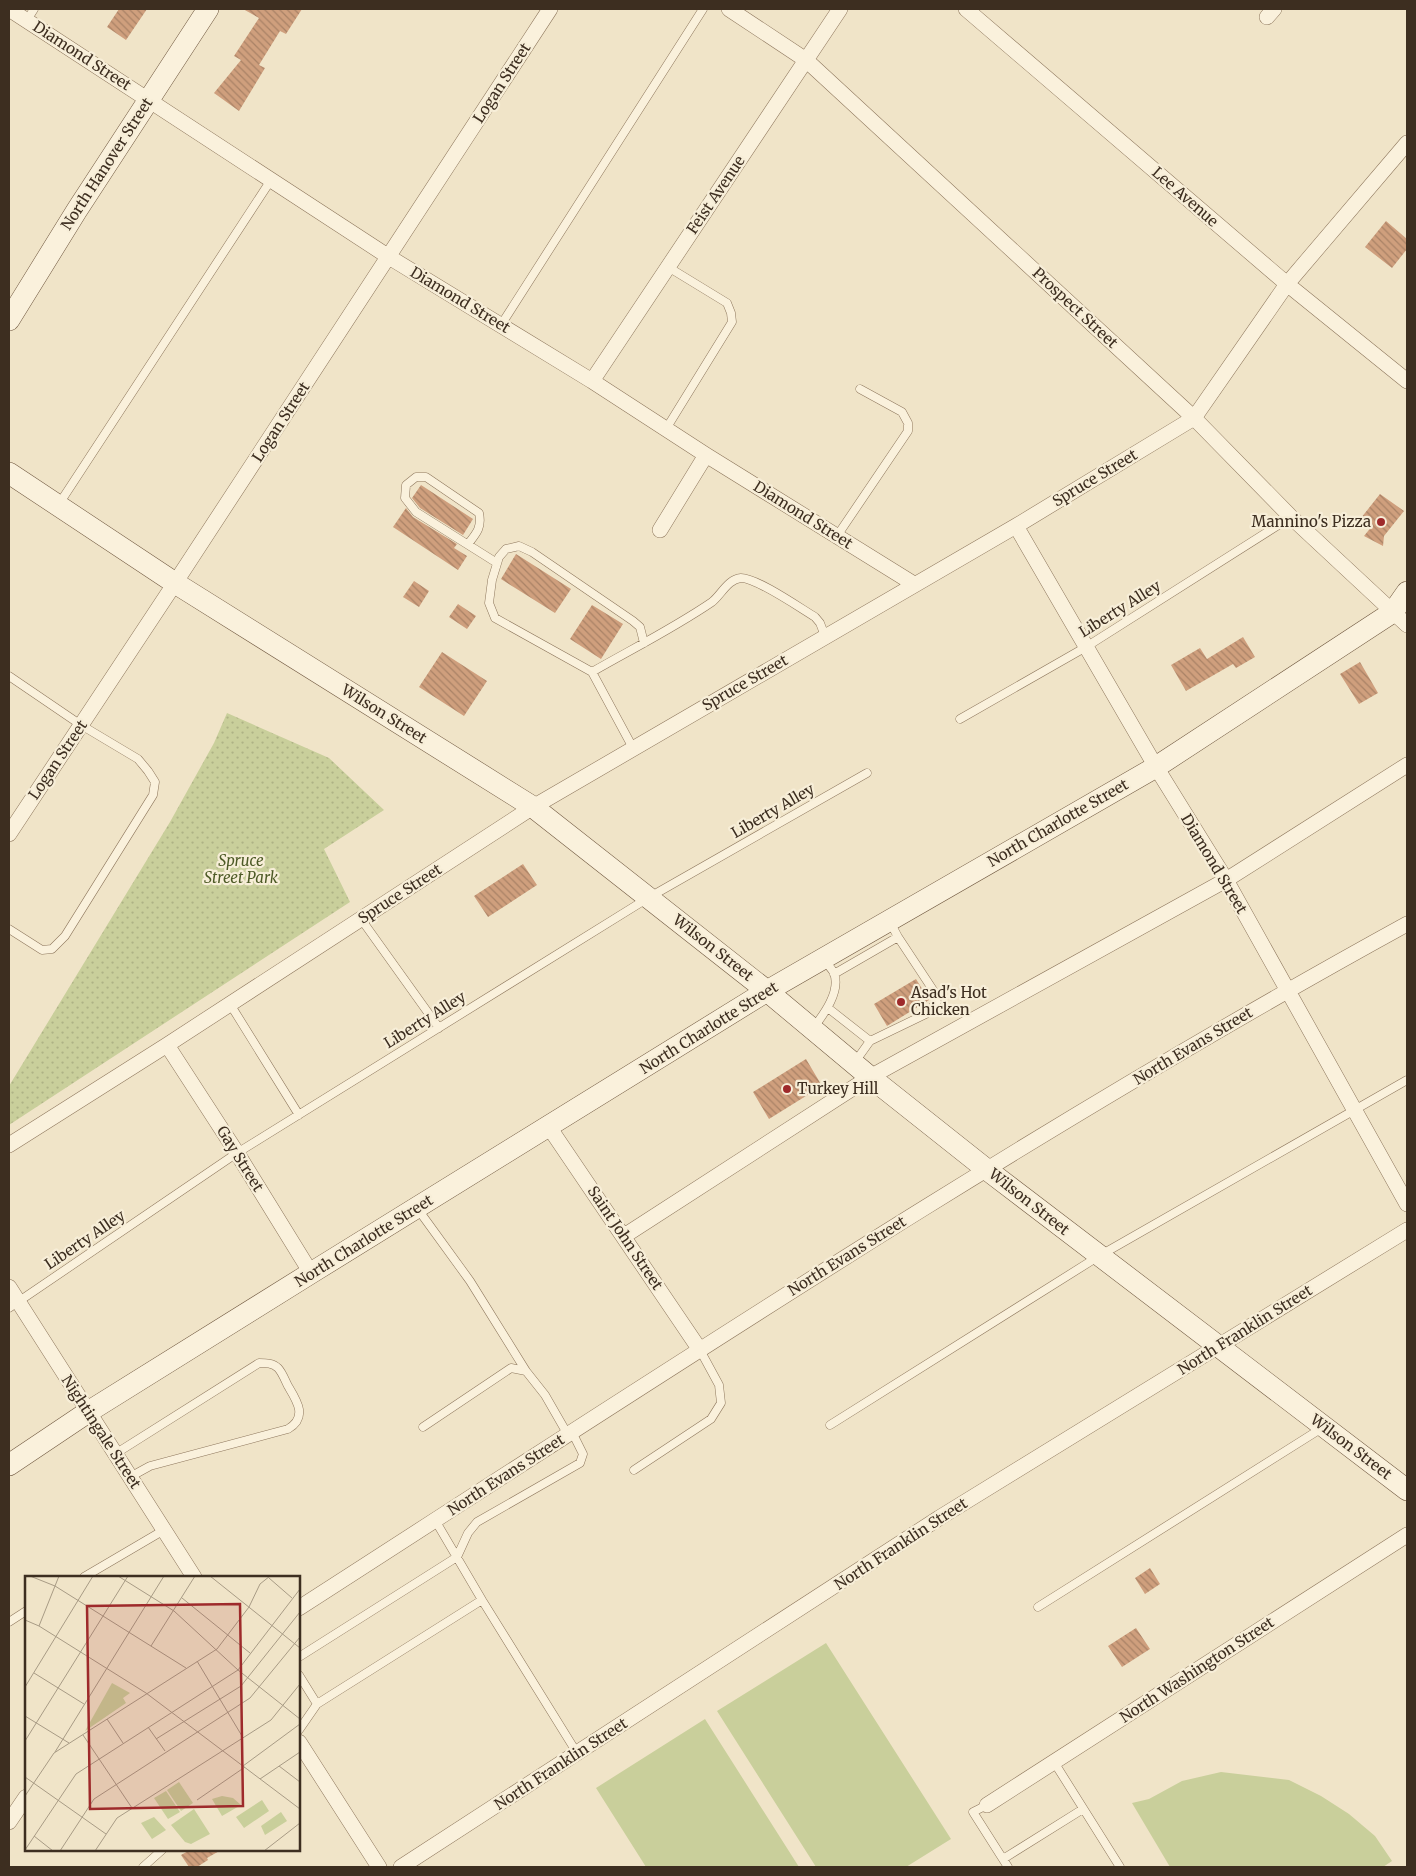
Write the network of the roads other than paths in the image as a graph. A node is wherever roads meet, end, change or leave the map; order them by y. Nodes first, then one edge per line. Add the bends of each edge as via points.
1 (9, 9) edge
2 (208, 9) edge
3 (550, 9) edge
4 (703, 9) edge
5 (729, 9) edge
6 (840, 9) edge
7 (966, 9) edge
8 (30, 14) edge
9 (806, 60) junction
10 (149, 99) junction
11 (1406, 147) edge
12 (272, 180) junction
13 (389, 257) junction
14 (668, 267) junction
15 (1287, 284) junction
16 (9, 320) edge
17 (501, 325) junction
18 (592, 381) junction
19 (1407, 381) edge
20 (860, 388) dead end
21 (1194, 418) junction
22 (666, 429) junction
23 (706, 454) junction
24 (9, 473) edge
25 (58, 505) junction
26 (1291, 517) junction
27 (1016, 526) junction
28 (660, 530) dead end
29 (837, 536) junction
30 (468, 544) junction
31 (497, 563) junction
32 (176, 583) junction
33 (914, 584) junction
34 (1407, 592) edge
35 (1400, 618) edge
36 (825, 636) junction
37 (644, 643) junction
38 (1086, 647) junction
39 (592, 672) junction
40 (9, 676) edge
41 (960, 719) dead end
42 (81, 725) junction
43 (633, 748) junction
44 (1407, 765) edge
45 (1156, 768) junction
46 (867, 773) dead end
47 (533, 807) junction
48 (9, 834) edge
49 (1226, 880) junction
50 (648, 898) junction
51 (361, 919) junction
52 (1407, 924) edge
53 (9, 929) edge
54 (894, 929) junction
55 (829, 966) junction
56 (1286, 990) junction
57 (768, 991) junction
58 (230, 1004) junction
59 (828, 1008) junction
60 (439, 1028) junction
61 (813, 1029) junction
62 (870, 1041) junction
63 (167, 1045) junction
64 (854, 1063) junction
65 (870, 1077) junction
66 (1407, 1080) edge
67 (1354, 1111) junction
68 (299, 1115) junction
69 (549, 1127) junction
70 (9, 1145) edge
71 (237, 1153) junction
72 (986, 1169) junction
73 (1407, 1204) edge
74 (417, 1208) junction
75 (1407, 1230) edge
76 (624, 1236) junction
77 (1099, 1256) junction
78 (311, 1273) junction
79 (9, 1287) edge
80 (13, 1305) edge
81 (1218, 1347) junction
82 (700, 1350) junction
83 (526, 1372) junction
84 (88, 1412) junction
85 (830, 1424) dead end
86 (424, 1427) dead end
87 (1324, 1427) junction
88 (570, 1434) junction
89 (115, 1454) junction
90 (9, 1465) edge
91 (634, 1470) dead end
92 (130, 1477) junction
93 (1407, 1490) edge
94 (435, 1520) junction
95 (164, 1530) junction
96 (1407, 1535) edge
97 (456, 1557) junction
98 (86, 1576) edge
99 (193, 1576) edge
100 (482, 1600) junction
101 (300, 1607) edge
102 (1038, 1607) dead end
103 (25, 1612) edge
104 (9, 1622) edge
105 (300, 1656) edge
106 (300, 1677) edge
107 (317, 1704) junction
108 (300, 1729) edge
109 (577, 1753) junction
110 (303, 1758) edge
111 (1054, 1762) junction
112 (25, 1798) edge
113 (987, 1805) joint
114 (1084, 1809) junction
115 (9, 1822) edge
116 (161, 1851) edge
117 (1003, 1859) junction
118 (143, 1867) edge
119 (379, 1867) edge
120 (400, 1867) edge
121 (1008, 1867) edge
122 (1120, 1867) edge

1 - 8 street, Diamond Street
2 - 10 street, North Hanover Street
3 - 13 street, Logan Street
4 - 17 lane
5 - 9 street, Prospect Street
6 - 9 street, Feist Avenue
7 - 15 street, Lee Avenue
8 - 10 street, Diamond Street
9 - 14 street, Feist Avenue
9 - 21 street, Prospect Street
10 - 12 street, Diamond Street
10 - 16 street, North Hanover Street
11 - 15 street, Spruce Street
12 - 13 street, Diamond Street
12 - 25 lane
13 - 17 street, Diamond Street
13 - 32 street, Logan Street
14 - 18 street, Feist Avenue
14 - 22 lane via 727,303 732,322
15 - 19 street, Lee Avenue
15 - 21 street, Spruce Street
17 - 18 street, Diamond Street
18 - 22 street, Diamond Street
20 - 29 lane via 902,412 908,423 908,432
21 - 26 street, Prospect Street
21 - 27 street, Spruce Street
22 - 23 street, Diamond Street
23 - 28 street
23 - 29 street, Diamond Street
24 - 25 street, Wilson Street
25 - 32 street, Wilson Street
26 - 35 street, Prospect Street
26 - 38 lane, Liberty Alley
27 - 33 street, Spruce Street
27 - 38 street, Diamond Street
29 - 33 street, Diamond Street
30 - 30 lane via 416,512 405,498 406,485 416,477 426,477 479,513 481,524
30 - 31 lane
31 - 37 lane via 506,549 518,546 532,552 633,621 640,627
31 - 39 lane via 489,603 495,618
32 - 42 street, Logan Street
32 - 47 street, Wilson Street
33 - 36 street, Spruce Street
34 - 35 street, North Charlotte Street
35 - 45 street, North Charlotte Street
36 - 37 lane via 815,617 755,582 742,578 734,580 714,600 682,622
36 - 43 street, Spruce Street
37 - 39 lane
38 - 41 lane, Liberty Alley
38 - 45 street, Diamond Street
39 - 43 lane
40 - 42 lane
42 - 48 street, Logan Street
42 - 53 lane via 138,759 155,782 153,795 65,936 52,949 42,950
43 - 47 street, Spruce Street
44 - 49 street
45 - 49 street, Diamond Street
45 - 54 street, North Charlotte Street
46 - 50 lane, Liberty Alley
47 - 50 street, Wilson Street
47 - 51 street, Spruce Street
49 - 56 street, Diamond Street
49 - 65 street
50 - 57 street, Wilson Street
50 - 60 lane, Liberty Alley
51 - 58 street, Spruce Street
51 - 60 lane
52 - 56 street, North Evans Street
54 - 55 street, North Charlotte Street
54 - 62 lane via 935,993 936,1002 926,1014
55 - 57 street, North Charlotte Street
55 - 59 lane via 834,988
56 - 67 street, Diamond Street
56 - 72 street, North Evans Street
57 - 61 street, Wilson Street
57 - 69 street, North Charlotte Street
58 - 63 street, Spruce Street
58 - 68 lane
59 - 61 lane
59 - 62 lane
60 - 68 lane, Liberty Alley
61 - 64 street, Wilson Street
62 - 64 lane
63 - 70 street, Spruce Street
63 - 71 street, Gay Street
64 - 65 street, Wilson Street
65 - 72 street, Wilson Street
65 - 76 street
66 - 67 lane
67 - 73 street, Diamond Street
67 - 77 lane
68 - 71 lane, Liberty Alley
69 - 74 street, North Charlotte Street
69 - 76 street, Saint John Street
71 - 78 street, Gay Street
71 - 80 lane, Liberty Alley
72 - 77 street, Wilson Street
72 - 82 street, North Evans Street
74 - 78 street, North Charlotte Street
74 - 83 lane via 470,1281
75 - 81 street, North Franklin Street
76 - 82 street, Saint John Street
77 - 81 street, Wilson Street
77 - 85 lane
78 - 84 street, North Charlotte Street
79 - 80 street, Nightingale Street
80 - 84 street, Nightingale Street
81 - 87 street, Wilson Street
81 - 109 street, North Franklin Street via 939,1518
82 - 88 street, North Evans Street
82 - 91 lane via 719,1385 721,1403 711,1419
83 - 86 lane via 511,1368
83 - 88 lane
84 - 89 street, Nightingale Street
84 - 90 street, North Charlotte Street
87 - 93 street, Wilson Street
87 - 102 lane
88 - 94 street, North Evans Street
88 - 97 lane via 583,1454 580,1463 478,1522 468,1533
89 - 92 street, Nightingale Street
89 - 92 lane via 260,1363 270,1363 278,1368 298,1403 298,1419 288,1430 150,1466
92 - 95 street, Nightingale Street
94 - 97 lane
94 - 101 street, North Evans Street
95 - 98 lane
95 - 99 street, Nightingale Street
96 - 111 street, North Washington Street
97 - 100 lane
97 - 105 lane
100 - 107 lane
100 - 109 lane
103 - 104 lane
106 - 107 lane
107 - 108 lane
109 - 120 street, North Franklin Street
110 - 119 street
111 - 113 street, North Washington Street
111 - 114 lane
112 - 115 street
113 - 117 lane via 974,1812
114 - 117 lane
114 - 122 lane
116 - 118 lane
117 - 121 lane

